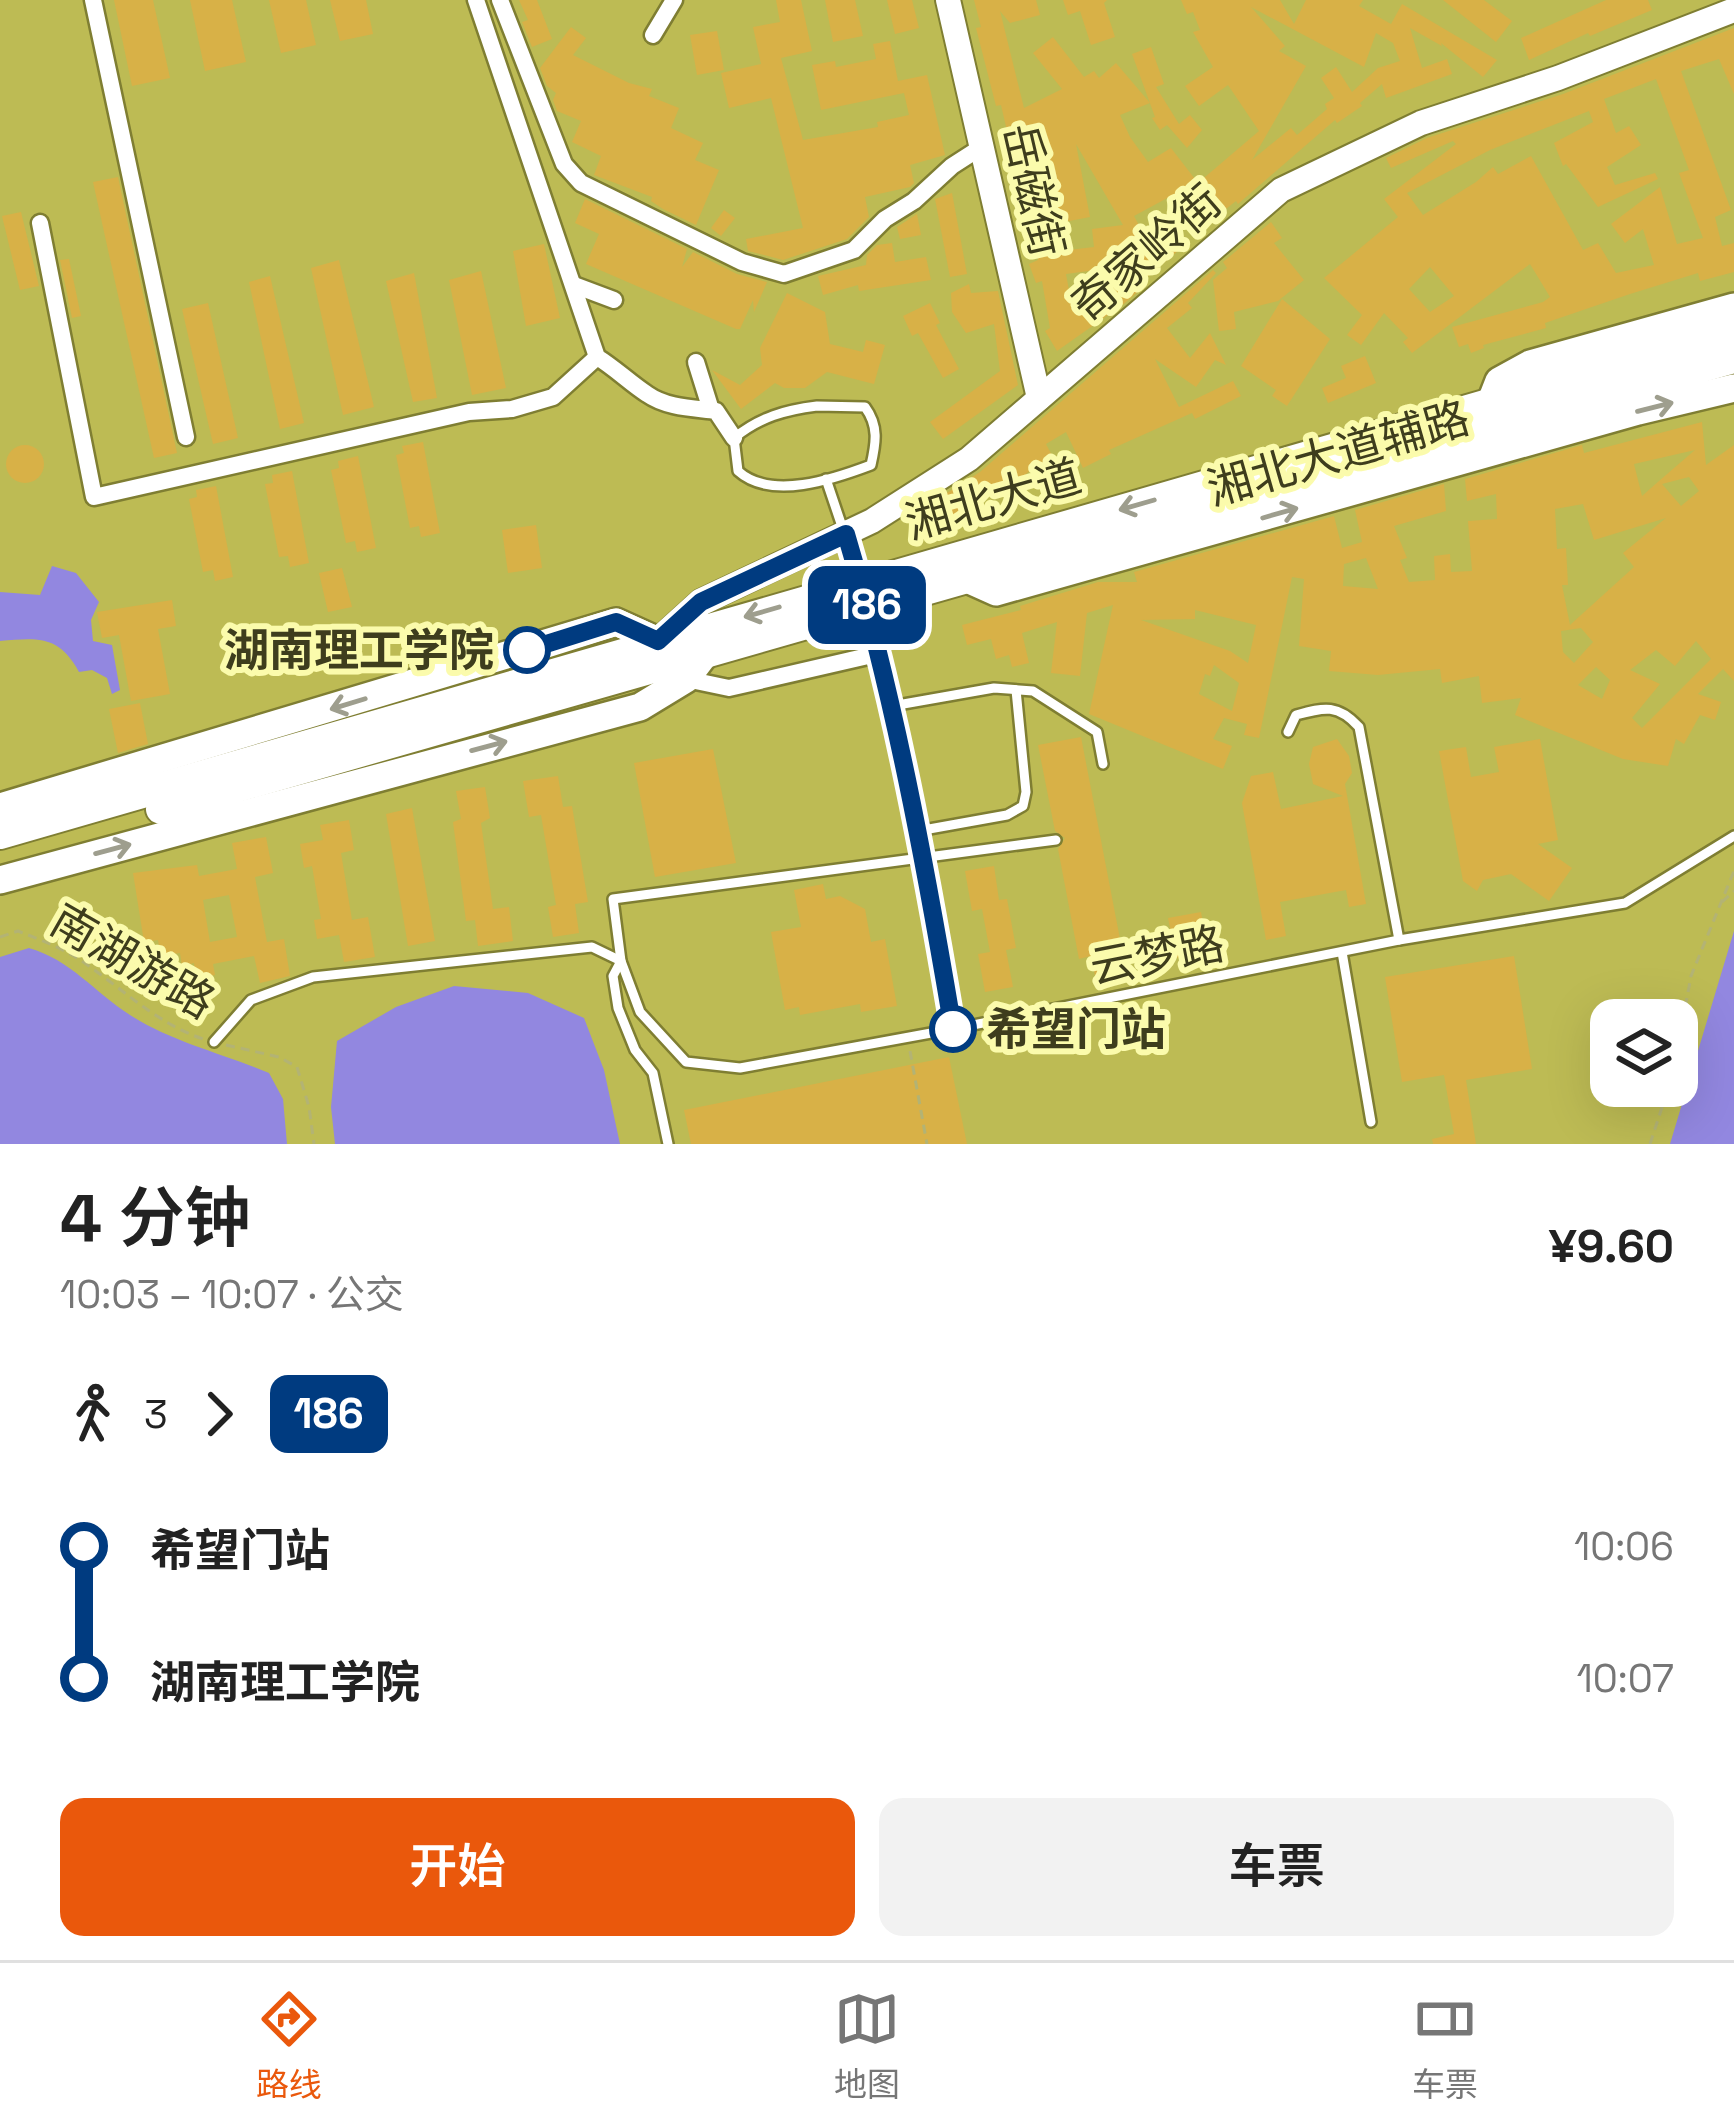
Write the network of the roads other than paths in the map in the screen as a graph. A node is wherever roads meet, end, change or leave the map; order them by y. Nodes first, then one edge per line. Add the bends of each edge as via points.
1 (93, 0) edge
2 (476, 0) edge
3 (500, 0) edge
4 (674, 0) edge
5 (948, 0) edge
6 (1734, 10) edge
7 (653, 34) dead end
8 (980, 148) junction
9 (40, 223) dead end
10 (574, 285) junction
11 (614, 300) dead end
12 (1734, 307) edge
13 (1734, 333) edge
14 (597, 357) junction
15 (1734, 358) edge
16 (696, 362) dead end
17 (1734, 388) edge
18 (1039, 398) junction
19 (1490, 404) junction
20 (711, 410) junction
21 (185, 437) dead end
22 (734, 438) junction
23 (826, 478) junction
24 (846, 534) junction
25 (967, 579) junction
26 (658, 641) junction
27 (880, 652) junction
28 (695, 667) junction
29 (1016, 690) junction
30 (892, 706) junction
31 (1288, 732) dead end
32 (1103, 764) dead end
33 (0, 807) edge
34 (918, 832) junction
35 (0, 834) edge
36 (1734, 836) edge
37 (1056, 840) dead end
38 (0, 855) edge
39 (923, 856) junction
40 (0, 880) edge
41 (1399, 940) junction
42 (1342, 952) junction
43 (621, 961) junction
44 (953, 1029) junction
45 (214, 1042) road end
46 (1371, 1122) dead end
47 (668, 1144) edge

1 - 21 street
2 - 10 street
3 - 8 street via 564,164 581,183 742,262 784,274 854,250
4 - 7 street
5 - 8 street, 岳磁街
6 - 18 street, 奇家岭街 via 1421,123 1281,190
8 - 18 street, 岳磁街
9 - 14 street via 94,497 512,409 554,397
10 - 11 street
10 - 14 street
12 - 19 main road, 湘北大道辅路 via 1530,364 1499,381
13 - 19 highway, 湘北大道
14 - 20 street via 647,395
15 - 25 highway, 湘北大道
16 - 20 street
25 -> 17 main road, 湘北大道辅路 via 996,592
18 - 24 street, 奇家岭街 via 969,459
19 -> 26 highway, 湘北大道
20 - 22 street
22 - 23 lane via 738,471 749,481
22 - 23 lane via 754,422 796,409 866,407 876,443 871,465
23 - 24 lane
24 - 26 street, 奇家岭街 via 701,602
24 - 27 lane, bridge
25 - 28 highway, 湘北大道
26 -> 33 main road via 616,622
26 - 35 highway, 湘北大道
27 - 28 street via 729,688
27 - 30 lane
28 - 38 highway, 湘北大道 via 638,674
40 -> 28 main road via 640,707
29 - 30 lane
29 - 32 lane via 1033,691 1097,732
29 - 34 lane via 1023,806
30 - 34 lane
31 - 41 lane via 1296,715 1321,708 1345,712 1359,727
34 - 39 lane
36 - 41 lane, 云梦路 via 1624,903
37 - 39 lane
39 - 43 lane via 614,899
39 - 44 lane
41 - 42 lane, 云梦路
42 - 44 lane, 云梦路
42 - 46 lane
43 - 44 lane, 云梦路 via 640,1012 686,1063 740,1068
43 - 45 lane via 592,947 313,977 251,1000
43 - 47 lane via 613,976 618,1008 653,1073

